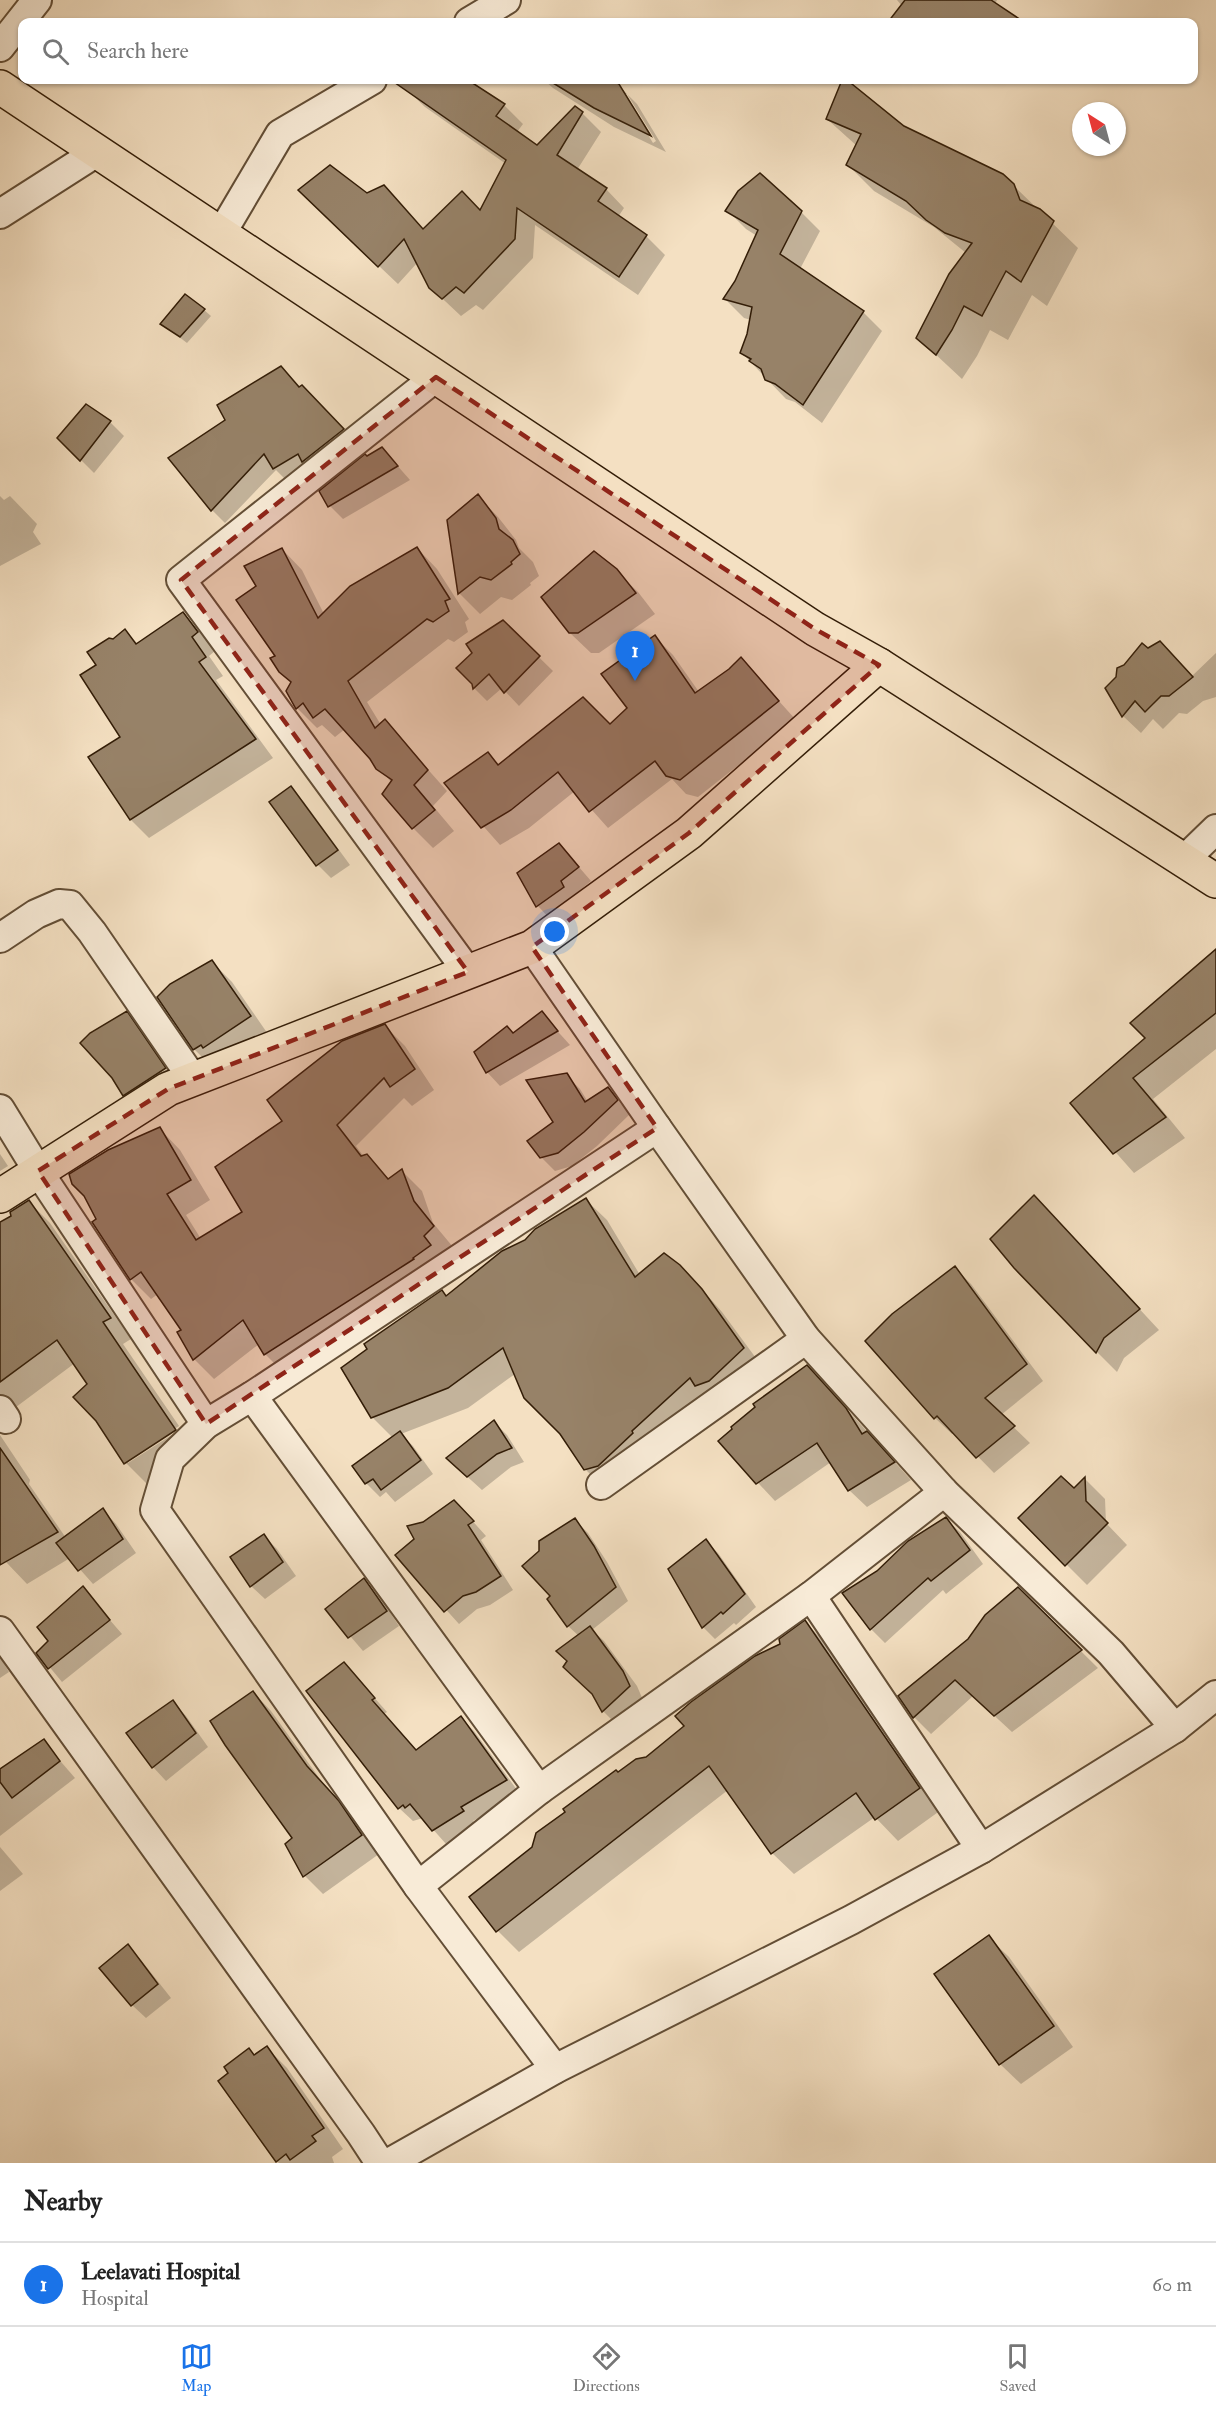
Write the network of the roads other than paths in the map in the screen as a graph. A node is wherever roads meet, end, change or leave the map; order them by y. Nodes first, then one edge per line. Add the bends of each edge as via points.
1 (37, 0) edge
2 (506, 0) edge
3 (23, 18) edge
4 (476, 18) edge
5 (18, 24) edge
6 (0, 47) edge
7 (365, 84) edge
8 (0, 87) edge
9 (98, 152) junction
10 (0, 214) edge
11 (221, 234) junction
12 (436, 377) junction
13 (879, 665) junction
14 (1216, 828) edge
15 (1184, 860) junction
16 (1216, 881) edge
17 (0, 938) edge
18 (532, 947) junction
19 (468, 972) junction
20 (193, 1079) junction
21 (0, 1109) edge
22 (657, 1128) junction
23 (38, 1172) junction
24 (0, 1196) edge
25 (806, 1339) junction
26 (252, 1396) junction
27 (206, 1424) junction
28 (601, 1485) dead end
29 (944, 1492) junction
30 (811, 1596) junction
31 (0, 1631) edge
32 (1216, 1695) edge
33 (1175, 1728) junction
34 (540, 1790) junction
35 (981, 1849) junction
36 (418, 1886) junction
37 (555, 2069) junction
38 (380, 2163) edge
39 (389, 2163) edge

1 - 3 street
2 - 4 street
5 - 6 street
7 - 11 street via 280,134
8 - 9 main road
9 - 10 street
9 - 11 main road
11 - 12 main road
12 - 13 main road via 815,629
12 - 19 street via 181,580
13 - 15 main road
13 - 18 main road via 689,833
14 - 15 street
15 - 16 main road
17 - 20 street via 59,903 70,906
18 - 19 main road
18 - 22 street
19 - 20 main road
20 - 23 main road via 168,1089
21 - 23 street
22 - 25 street
22 - 26 street
23 - 24 main road
23 - 27 street
25 - 28 street
25 - 29 street
26 - 27 street
26 - 34 street
27 - 36 street via 170,1459 155,1510
29 - 30 street
29 - 33 street via 1111,1653
30 - 34 street
30 - 35 street
31 - 38 street
32 - 33 street
33 - 35 street
34 - 36 street
35 - 37 street via 851,1920
36 - 37 street
37 - 39 street

